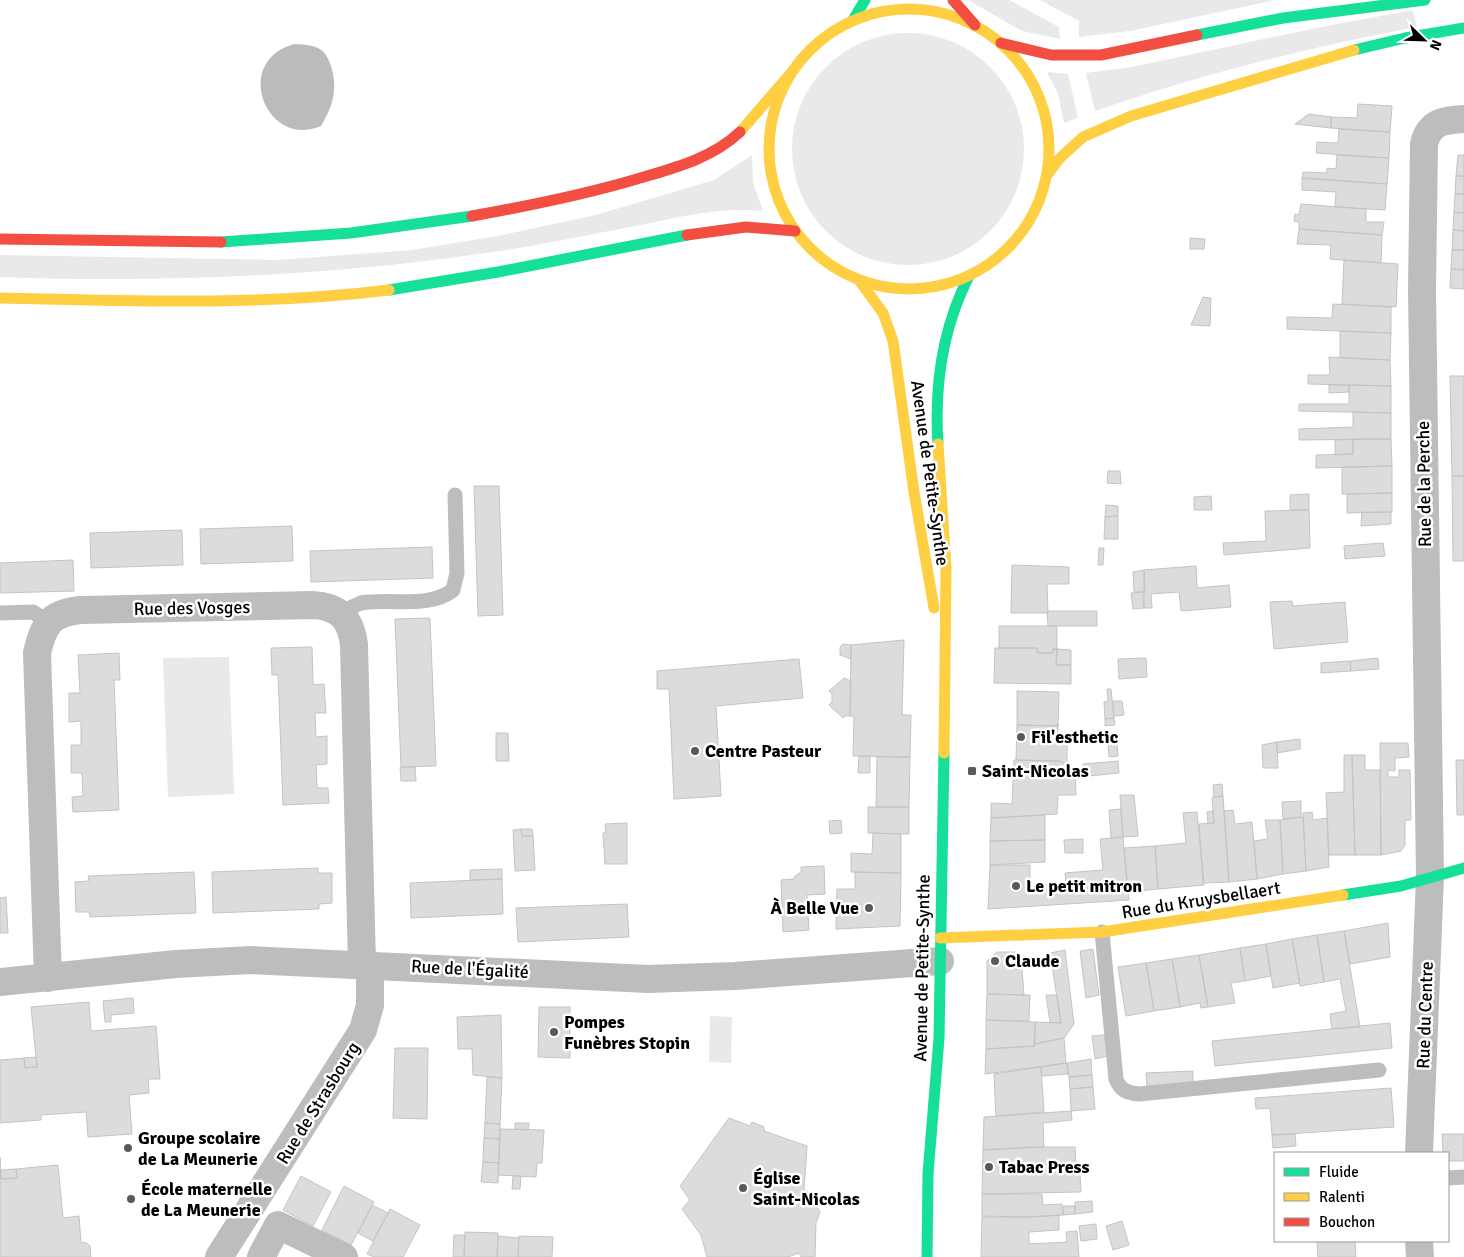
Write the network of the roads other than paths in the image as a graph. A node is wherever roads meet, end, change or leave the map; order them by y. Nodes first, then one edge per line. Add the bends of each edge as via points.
1 (865, 0) edge
2 (954, 0) edge
3 (1425, 0) edge
4 (853, 20) junction
5 (975, 25) junction
6 (1464, 28) edge
7 (1001, 43) junction
8 (791, 73) junction
9 (1464, 119) edge
10 (1047, 175) junction
11 (795, 231) junction
12 (0, 239) edge
13 (969, 276) junction
14 (858, 280) junction
15 (0, 298) edge
16 (455, 495) dead end
17 (0, 613) edge
18 (345, 617) junction
19 (48, 622) junction
20 (945, 679) junction
21 (1464, 868) edge
22 (1430, 877) junction
23 (1102, 932) junction
24 (940, 950) junction
25 (366, 964) junction
26 (48, 978) junction
27 (0, 982) edge
28 (1379, 1070) dead end
29 (1419, 1152) edge
30 (1464, 1177) edge
31 (1449, 1178) edge
32 (235, 1233) junction
33 (1419, 1242) edge
34 (262, 1254) edge
35 (219, 1257) edge
36 (344, 1257) edge
37 (927, 1257) edge
38 (1420, 1257) edge

1 - 4 main road
2 - 5 main road
3 - 7 main road via 1283,18 1101,54 1046,54
4 - 5 main road via 909,8 943,12
4 - 8 main road via 822,38
5 - 7 main road
6 - 10 main road via 1338,54 1140,113 1083,137
7 - 10 main road via 1024,68 1040,98 1049,140
8 - 11 main road via 772,117 769,153 778,199
8 - 12 main road via 750,121 711,154 684,166 581,195 424,223 282,238 181,243
9 - 22 street, Rue de la Perche via 1444,120 1436,124 1430,128 1424,144 1422,300
10 - 13 main road via 1036,209 1017,239 999,257
11 - 14 main road via 828,264
11 - 15 main road via 746,226 709,231 425,284 353,294 167,302
13 - 14 main road via 936,287 910,290 884,288
13 - 20 main road, Avenue de Petite-Synthe via 948,318 939,393 938,457 946,565
14 - 20 main road, Avenue de Petite-Synthe via 883,313 893,341
16 - 18 lane via 457,573 453,590 429,600 361,603 352,607
17 - 19 lane via 33,612
18 - 19 street, Rue des Vosges via 329,607 312,605 81,610 63,613
18 - 25 street via 354,646
19 - 26 street via 37,652
20 - 24 main road, Avenue de Petite-Synthe
21 - 22 main road, Rue du Kruysbellaert
22 - 23 main road, Rue du Kruysbellaert via 1394,887
22 - 29 street, Rue du Centre
23 - 24 main road, Rue du Kruysbellaert
23 - 28 lane via 1116,1079 1124,1091 1139,1094
24 - 25 street, Rue de l'Égalité via 735,976 648,979
24 - 37 main road, Avenue de Petite-Synthe via 938,1070 927,1162
25 - 26 street, Rue de l'Égalité via 245,960
25 - 32 street, Rue de Strasbourg via 370,1005 363,1030
26 - 27 street, Rue de l'Égalité
30 - 31 lane
32 - 34 street
32 - 35 street, Rue de Strasbourg
33 - 38 street
34 - 36 street via 278,1226

